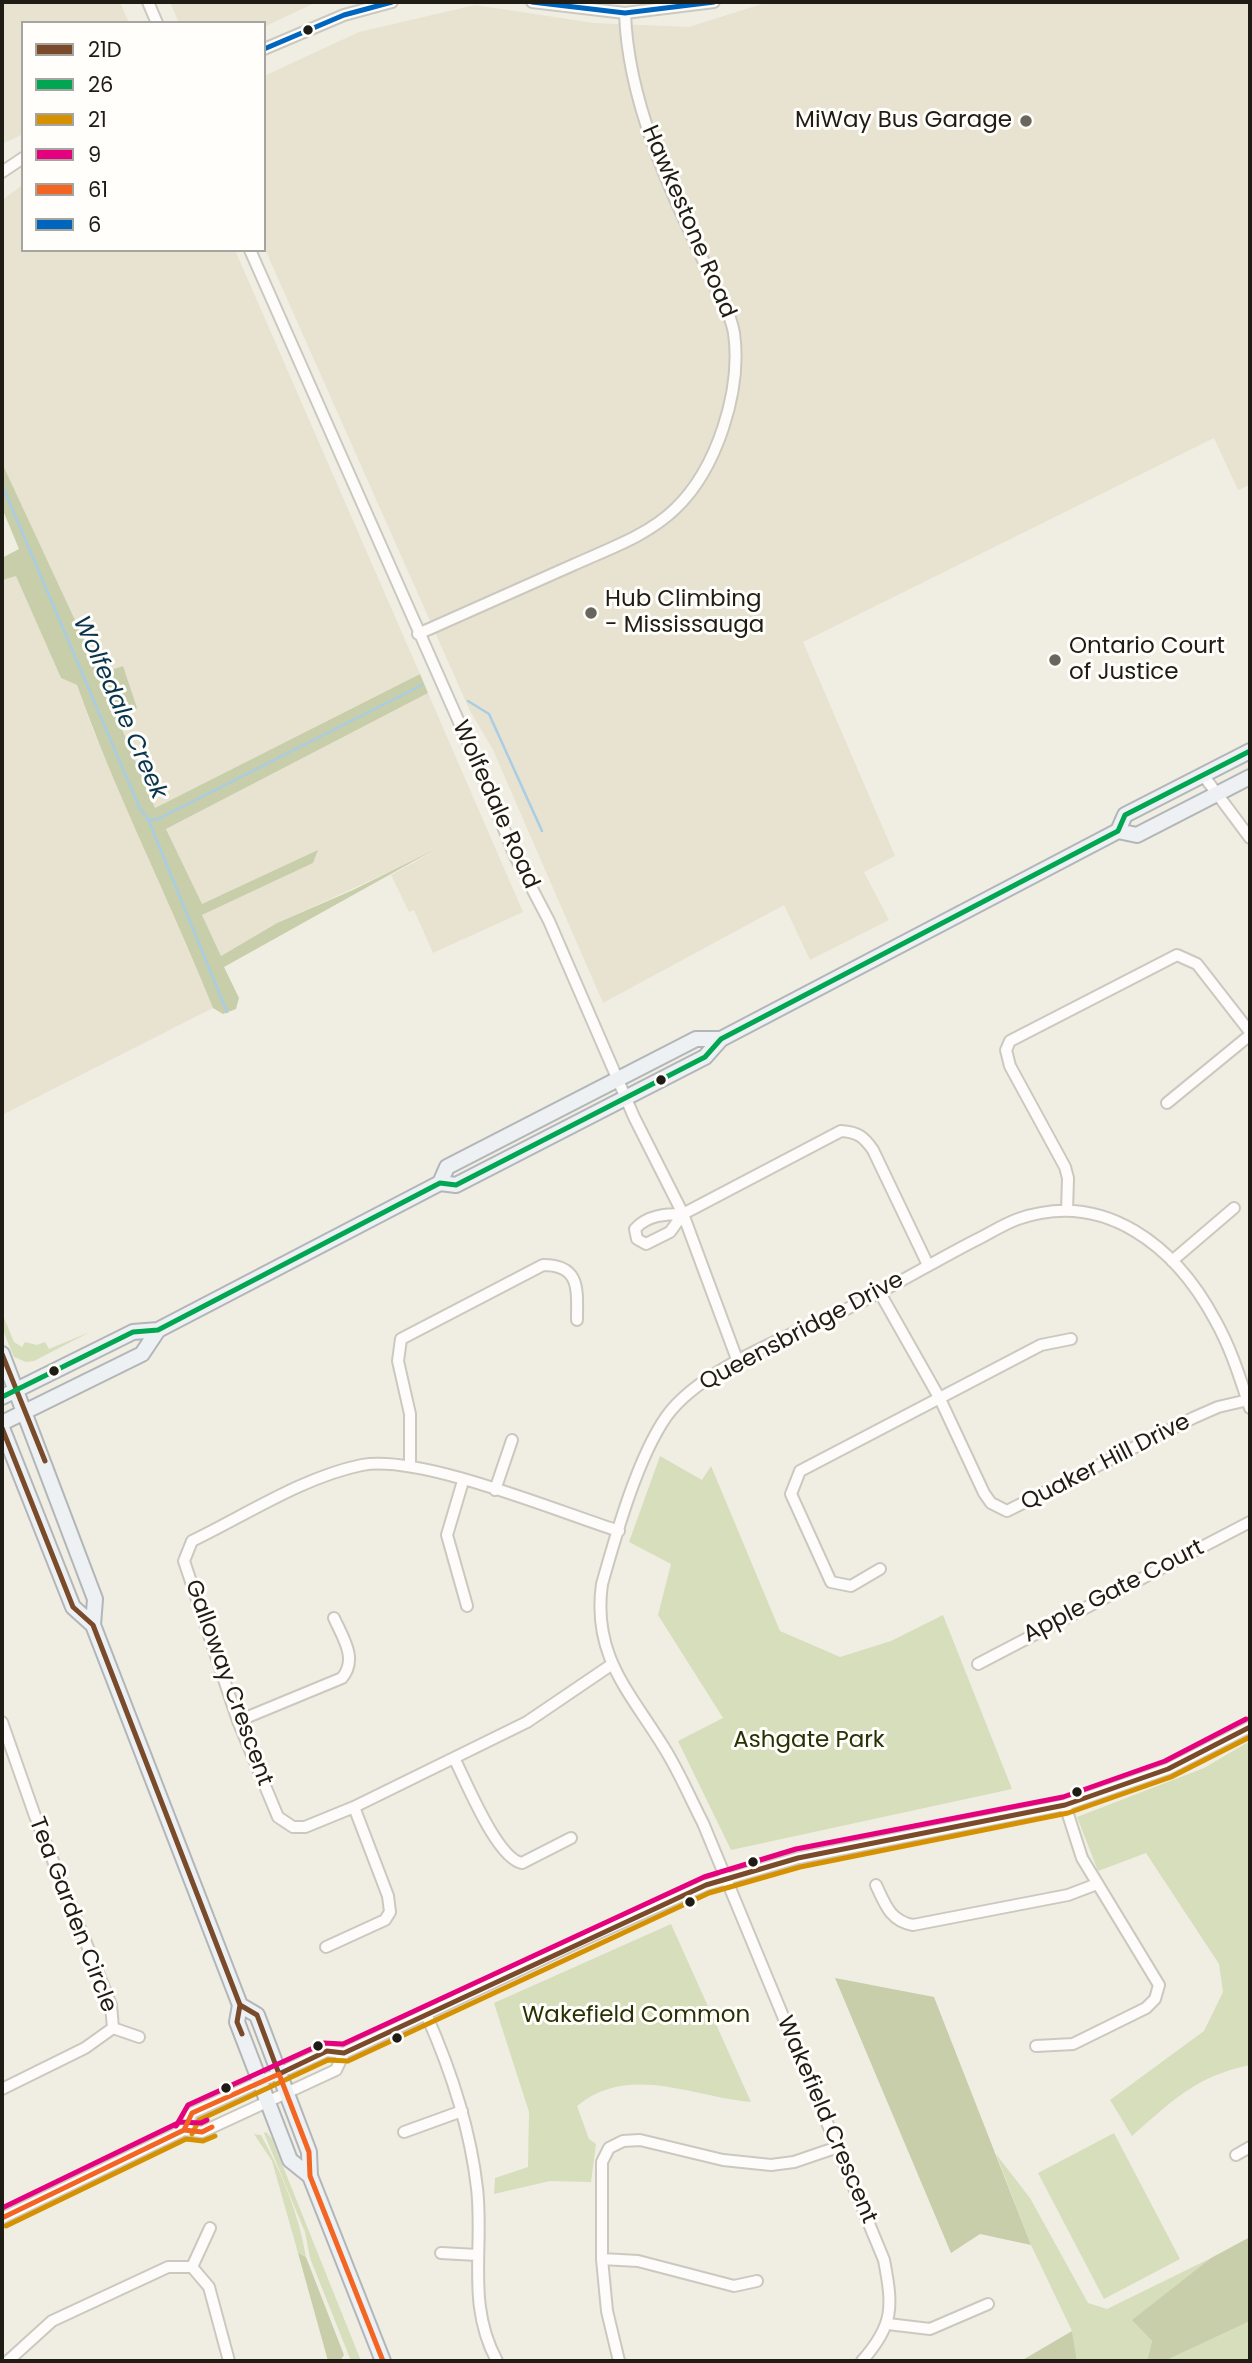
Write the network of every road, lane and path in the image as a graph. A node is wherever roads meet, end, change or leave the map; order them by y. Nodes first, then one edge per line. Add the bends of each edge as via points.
1 (148, 2) edge
2 (392, 2) edge
3 (532, 2) edge
4 (714, 2) edge
5 (625, 13) junction
6 (156, 21) edge
7 (266, 48) edge
8 (21, 159) edge
9 (2, 172) edge
10 (251, 252) edge
11 (418, 634) junction
12 (1250, 751) edge
13 (1203, 775) junction
14 (1250, 777) edge
15 (1217, 794) junction
16 (1118, 831) junction
17 (1250, 838) edge
18 (1250, 1033) edge
19 (721, 1039) junction
20 (618, 1079) junction
21 (626, 1098) junction
22 (1167, 1103) dead end
23 (440, 1183) junction
24 (1234, 1208) dead end
25 (1067, 1211) junction
26 (683, 1214) junction
27 (1172, 1261) junction
28 (928, 1265) junction
29 (880, 1293) junction
30 (577, 1320) dead end
31 (158, 1330) junction
32 (1071, 1339) dead end
33 (2, 1354) edge
34 (737, 1362) junction
35 (17, 1391) junction
36 (2, 1397) edge
37 (940, 1399) junction
38 (1249, 1404) edge
39 (26, 1412) junction
40 (2, 1426) edge
41 (512, 1440) dead end
42 (410, 1466) junction
43 (463, 1481) junction
44 (495, 1490) junction
45 (1250, 1522) edge
46 (619, 1531) junction
47 (880, 1569) dead end
48 (467, 1606) dead end
49 (334, 1618) dead end
50 (93, 1625) junction
51 (978, 1664) dead end
52 (611, 1665) junction
53 (238, 1721) junction
54 (2, 1722) edge
55 (1250, 1727) edge
56 (454, 1758) junction
57 (1065, 1805) junction
58 (354, 1807) junction
59 (571, 1838) dead end
60 (726, 1878) junction
61 (1097, 1884) junction
62 (876, 1885) dead end
63 (326, 1947) dead end
64 (240, 2005) junction
65 (426, 2014) junction
66 (113, 2028) junction
67 (139, 2037) dead end
68 (1036, 2046) dead end
69 (344, 2053) junction
70 (279, 2074) junction
71 (260, 2081) junction
72 (2, 2089) edge
73 (285, 2094) junction
74 (267, 2102) junction
75 (462, 2111) junction
76 (184, 2130) junction
77 (404, 2132) dead end
78 (838, 2147) junction
79 (1250, 2147) edge
80 (1236, 2155) dead end
81 (310, 2176) junction
82 (2, 2218) edge
83 (210, 2228) dead end
84 (441, 2253) dead end
85 (477, 2255) junction
86 (602, 2259) junction
87 (192, 2267) junction
88 (757, 2281) dead end
89 (988, 2304) dead end
90 (888, 2324) junction
91 (8, 2361) edge
92 (229, 2361) edge
93 (383, 2361) edge
94 (497, 2361) edge
95 (619, 2361) edge
96 (862, 2361) edge

1 - 6 street
2 - 7 street via 344,15
3 - 5 street
4 - 5 street
5 - 11 street, Hawkestone Road via 626,42 641,108 734,332 733,395 725,424 703,472 676,509 638,537
8 - 9 street
10 - 11 street, Wolfedale Road
11 - 20 street, Wolfedale Road
12 - 13 main road
13 - 15 street
13 - 16 main road via 1125,815
14 - 15 main road
15 - 16 main road via 1137,835
15 - 17 street
16 - 19 main road
18 - 22 street
18 - 25 street via 1197,964 1177,956 1010,1041 1006,1051 1010,1066 1065,1167
19 - 20 main road via 696,1039
19 - 21 main road via 705,1057
20 - 21 street, Wolfedale Road
20 - 23 main road via 447,1167
21 - 23 main road via 456,1185
21 - 26 street, Wolfedale Road
23 - 31 main road
24 - 27 street
25 - 27 street, Queensbridge Drive via 1094,1214 1139,1231
25 - 28 street, Queensbridge Drive via 1049,1210 1015,1220
26 - 28 street via 841,1131 854,1132 873,1150
26 - 34 street, Wolfedale Road
27 - 38 street, Queensbridge Drive via 1215,1319
28 - 29 street, Queensbridge Drive
29 - 34 street, Queensbridge Drive
29 - 37 street, Quaker Hill Drive
30 - 42 street via 573,1277 565,1268 543,1265 401,1339 398,1361 410,1413
31 - 35 main road via 133,1332
31 - 39 main road via 142,1354
32 - 37 street via 1041,1345
33 - 35 main road
34 - 46 street, Queensbridge Drive via 696,1387 666,1417 649,1449
35 - 36 main road
35 - 39 main road
37 - 38 street, Quaker Hill Drive via 984,1493 991,1503 1007,1511 1193,1418 1218,1407
37 - 47 street via 800,1471 793,1482 791,1494 831,1582 851,1586
39 - 40 main road
39 - 50 main road via 95,1599
40 - 50 main road via 74,1607
41 - 44 street
42 - 43 street, Galloway Crescent
42 - 53 street, Galloway Crescent via 363,1465 315,1480 192,1541 184,1561
43 - 44 street, Galloway Crescent
43 - 48 street via 447,1535
44 - 46 street, Galloway Crescent
45 - 51 street, Apple Gate Court
46 - 52 street, Queensbridge Drive via 599,1606
49 - 53 street via 350,1655 350,1666 342,1678
50 - 64 main road
52 - 56 street, Galloway Crescent via 527,1722
52 - 60 street, Queensbridge Drive via 673,1761
53 - 58 street, Galloway Crescent via 283,1821 305,1828
54 - 66 street, Tea Garden Circle via 111,2005
55 - 57 street via 1168,1769
56 - 58 street, Galloway Crescent
56 - 59 street via 501,1849 516,1862
57 - 60 street via 798,1858
57 - 61 street via 1082,1858
58 - 63 street via 390,1912 384,1920
60 - 65 street via 654,1906
60 - 78 street, Wakefield Crescent
61 - 62 street via 1069,1895 913,1925 901,1923 888,1912
61 - 68 street via 1159,1985 1155,1998 1146,2008 1073,2044
64 - 70 main road via 257,2015
64 - 71 main road via 237,2022
65 - 69 street
65 - 75 street
66 - 67 street
66 - 72 street, Tea Garden Circle via 85,2048
69 - 70 street via 327,2051
69 - 73 street via 336,2070
70 - 71 street
70 - 73 main road
71 - 74 main road
71 - 76 street via 192,2113
73 - 74 street
73 - 81 main road via 309,2152
74 - 76 street via 202,2132
74 - 81 main road via 290,2160
75 - 77 street
75 - 85 street via 477,2190
76 - 82 street
78 - 86 street via 771,2165 723,2160 640,2140 623,2141 610,2148 602,2162
78 - 90 street, Wakefield Crescent via 884,2260
79 - 80 street
81 - 93 main road
83 - 87 street
84 - 85 street
85 - 94 street via 481,2325
86 - 88 street via 638,2261 734,2286
86 - 95 street via 607,2312
87 - 91 street via 168,2267 52,2321
87 - 92 street via 209,2287
89 - 90 street via 930,2329
90 - 96 street

